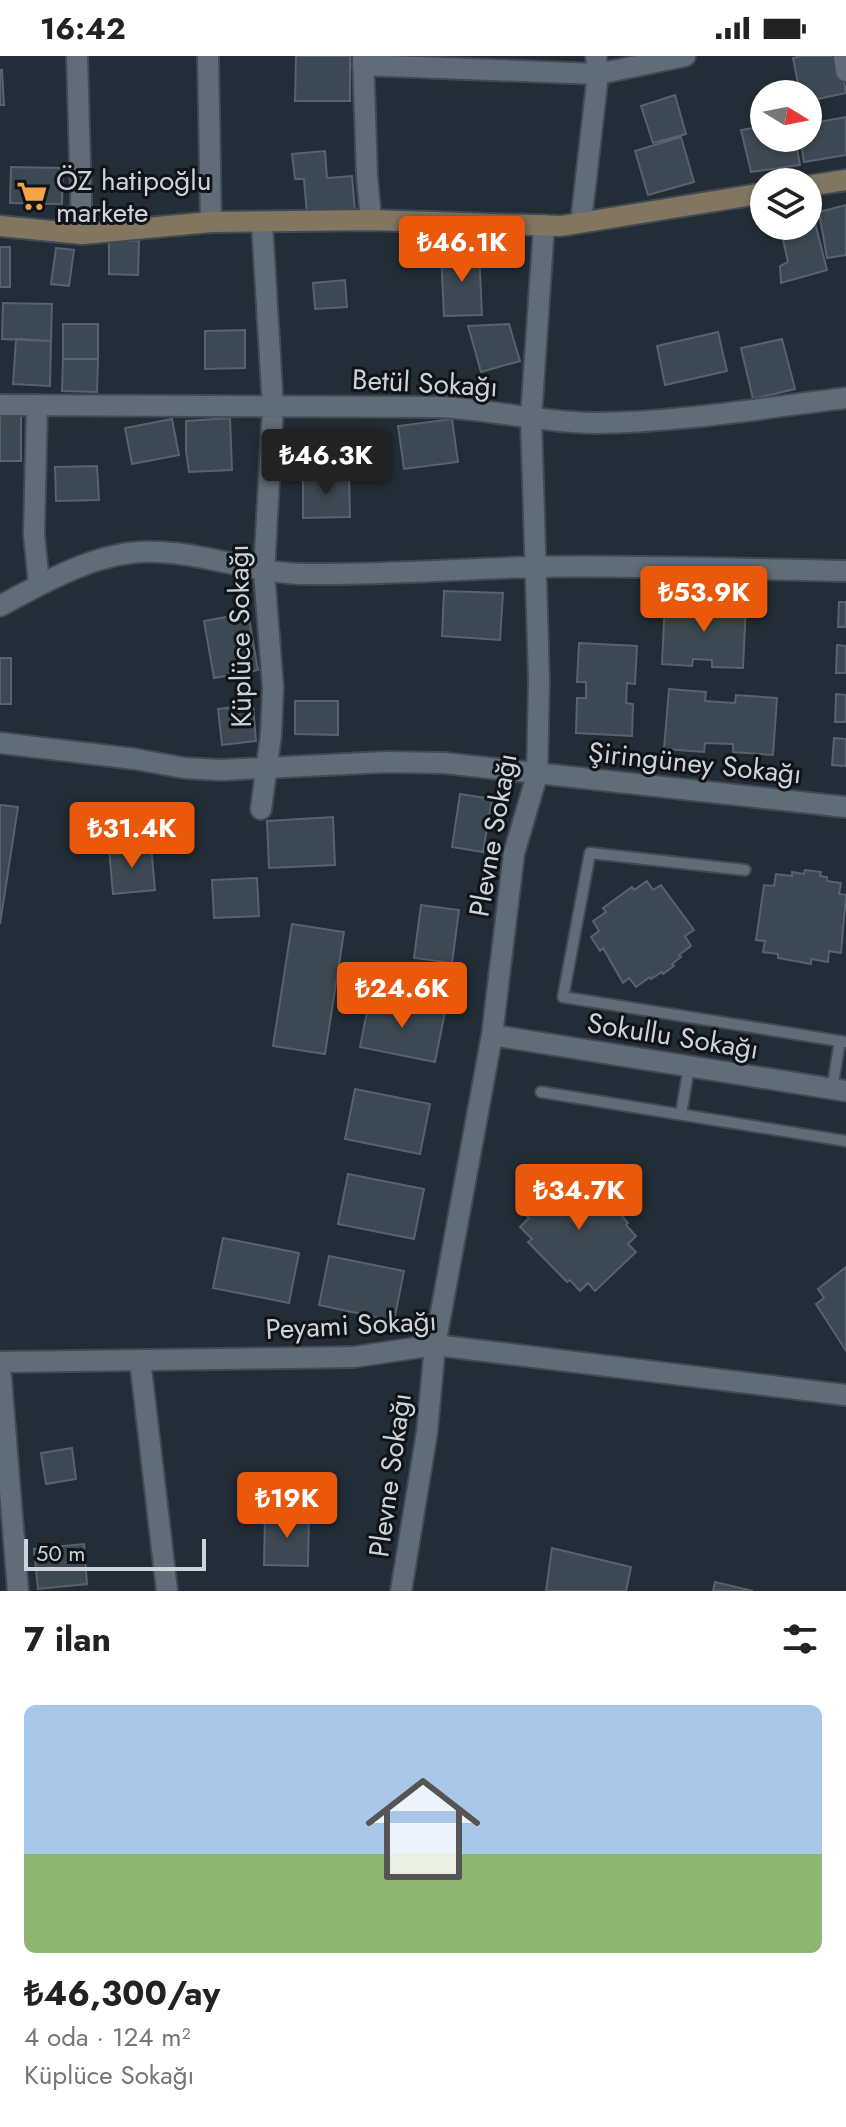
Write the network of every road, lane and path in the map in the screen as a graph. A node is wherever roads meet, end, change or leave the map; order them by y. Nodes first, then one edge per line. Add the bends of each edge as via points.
1 (77, 56) edge
2 (208, 56) edge
3 (685, 56) edge
4 (844, 56) edge
5 (363, 60) edge
6 (597, 65) edge
7 (846, 71) edge
8 (846, 180) edge
9 (822, 184) edge
10 (750, 195) edge
11 (371, 220) junction
12 (211, 222) junction
13 (581, 222) junction
14 (262, 223) junction
15 (544, 225) junction
16 (0, 226) edge
17 (82, 234) junction
18 (846, 398) edge
19 (0, 405) edge
20 (37, 405) junction
21 (273, 407) junction
22 (531, 418) junction
23 (535, 567) junction
24 (846, 571) edge
25 (264, 572) junction
26 (39, 585) junction
27 (0, 606) edge
28 (0, 743) edge
29 (266, 768) junction
30 (537, 775) junction
31 (846, 807) edge
32 (261, 809) dead end
33 (745, 870) dead end
34 (492, 1035) junction
35 (843, 1041) edge
36 (689, 1067) junction
37 (839, 1090) edge
38 (541, 1092) dead end
39 (681, 1114) junction
40 (846, 1141) edge
41 (435, 1345) junction
42 (140, 1360) junction
43 (0, 1364) edge
44 (846, 1395) edge
45 (18, 1591) edge
46 (167, 1591) edge
47 (401, 1591) edge

1 - 17 street
2 - 12 street
3 - 6 street
4 - 7 street
5 - 6 street
5 - 11 street
6 - 13 street
8 - 9 street
10 - 13 street
11 - 14 street
11 - 15 street
12 - 14 street
12 - 17 street
13 - 15 street
14 - 21 street, Küplüce Sokağı
15 - 22 street, Plevne Sokağı
16 - 17 street
18 - 22 street, Betül Sokağı via 657,420 593,423
19 - 20 street, Betül Sokağı
20 - 21 street, Betül Sokağı
20 - 26 street via 34,534
21 - 22 street, Betül Sokağı via 480,409
21 - 25 street, Küplüce Sokağı
22 - 23 street, Plevne Sokağı
23 - 24 street
23 - 25 street
23 - 30 street, Plevne Sokağı
25 - 26 street via 141,552 112,556
25 - 29 street, Küplüce Sokağı via 273,688
26 - 27 street
28 - 29 street, Şiringüney Sokağı via 184,768
29 - 30 street, Şiringüney Sokağı via 444,763
29 - 32 street, Küplüce Sokağı
30 - 31 street, Şiringüney Sokağı
30 - 34 street, Plevne Sokağı via 514,853
33 - 35 lane via 590,853 563,997
34 - 36 street, Sokullu Sokağı
34 - 41 street, Plevne Sokağı
35 - 37 lane
36 - 37 street, Sokullu Sokağı
36 - 39 lane
38 - 39 lane
39 - 40 lane
41 - 42 street, Peyami Sokağı via 354,1357
41 - 44 street, Peyami Sokağı
41 - 47 street, Plevne Sokağı
42 - 43 street, Peyami Sokağı
42 - 46 street
43 - 45 street

